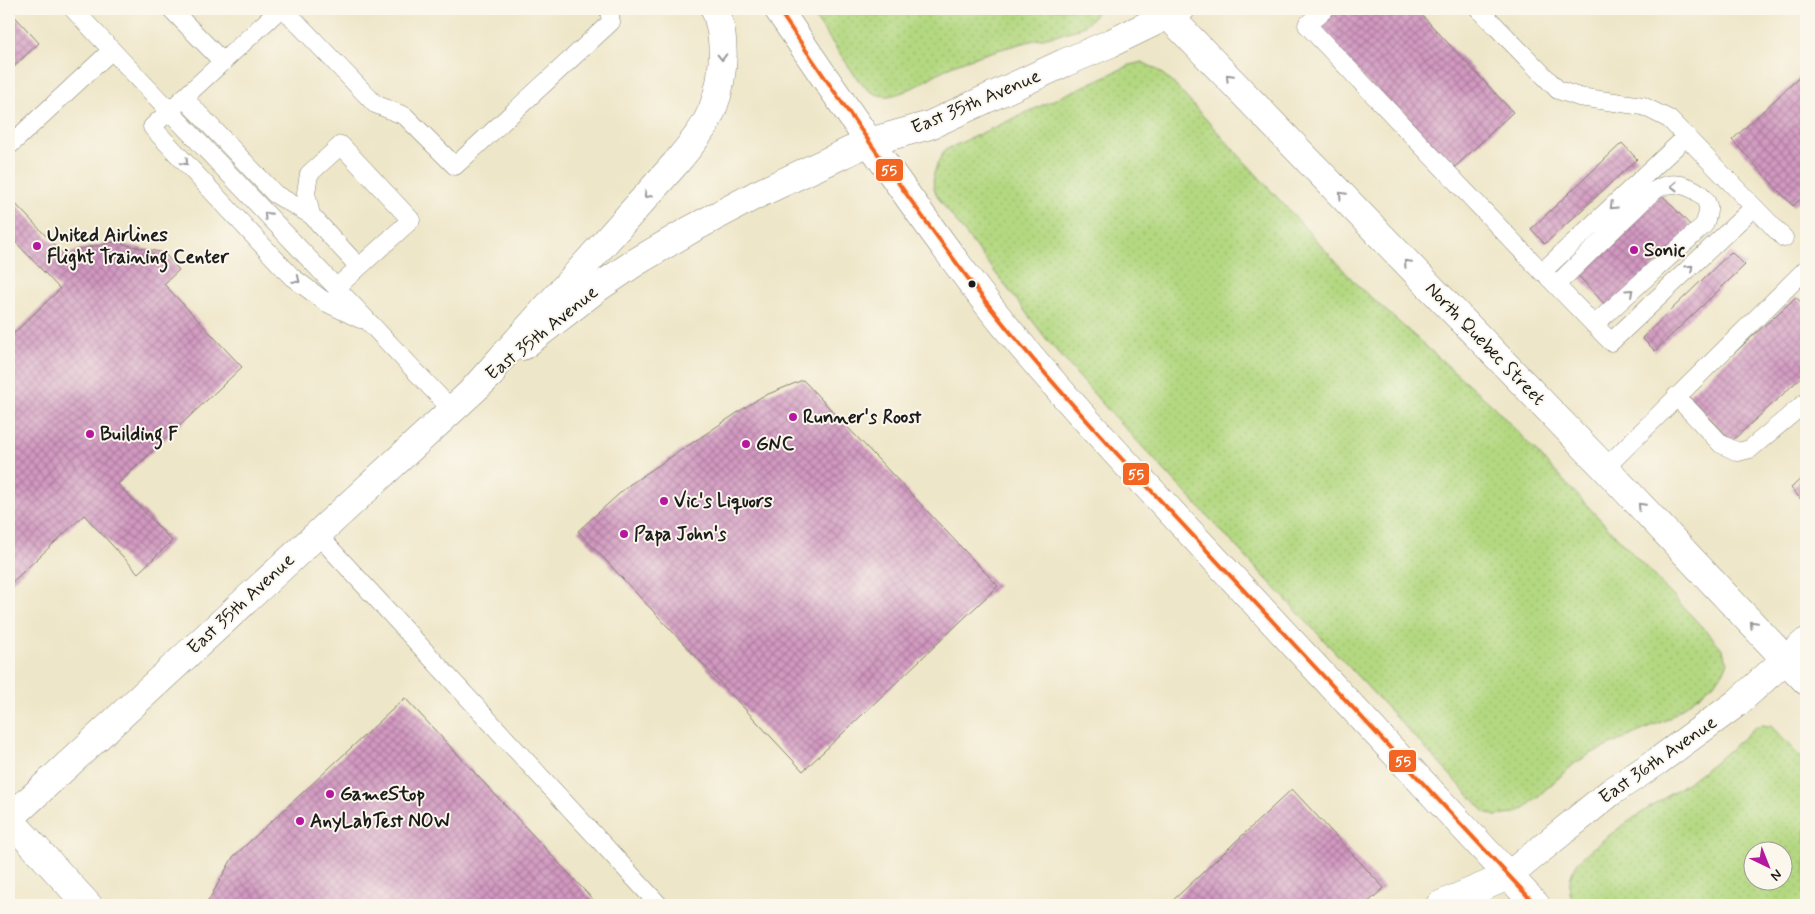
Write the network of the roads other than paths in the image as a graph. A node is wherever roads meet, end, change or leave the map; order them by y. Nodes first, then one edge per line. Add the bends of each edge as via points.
1 (73, 9) edge
2 (171, 9) edge
3 (280, 9) edge
4 (284, 9) edge
5 (609, 9) edge
6 (715, 9) edge
7 (778, 9) edge
8 (1325, 9) edge
9 (1479, 9) edge
10 (1171, 11) edge
11 (112, 50) junction
12 (222, 62) junction
13 (184, 98) junction
14 (170, 111) junction
15 (1687, 136) junction
16 (869, 142) junction
17 (9, 146) edge
18 (1754, 207) junction
19 (312, 215) junction
20 (1784, 238) dead end
21 (359, 267) junction
22 (1806, 269) edge
23 (1542, 272) junction
24 (1556, 285) junction
25 (336, 288) junction
26 (369, 322) junction
27 (1594, 325) junction
28 (473, 390) junction
29 (1676, 396) junction
30 (1806, 402) edge
31 (452, 410) junction
32 (1604, 468) junction
33 (317, 534) junction
34 (1796, 650) edge
35 (1806, 681) edge
36 (9, 819) edge
37 (1508, 876) junction
38 (88, 905) edge
39 (659, 905) edge
40 (1440, 905) edge
41 (1490, 905) edge
42 (1536, 905) edge

1 - 11 lane
2 - 12 lane
3 - 12 lane
4 - 5 lane via 375,104 405,116 456,166 611,22
6 -> 28 main road via 722,43 722,66 717,94 707,120 692,144
7 - 16 main road
8 - 23 lane via 1307,26
9 - 15 lane via 1558,90 1579,97 1643,106 1670,119
10 - 16 main road, East 35th Avenue via 930,125
32 -> 10 main road, North Quebec Street via 1219,66
11 - 14 lane
11 - 17 lane
12 - 13 lane
13 - 14 lane
13 - 19 lane via 275,194
25 -> 14 lane
14 -> 26 lane via 152,127 292,277 327,303
15 - 18 lane
15 -> 23 lane
16 - 28 main road, East 35th Avenue via 747,200 636,262 559,316
16 - 37 main road via 956,263 1068,401
18 - 20 lane
27 -> 18 lane via 1611,342
19 - 21 lane
19 - 21 lane via 306,193 309,174 341,145 411,220
21 - 25 lane
22 - 29 lane
23 - 24 lane
24 - 27 lane
27 -> 24 lane via 1704,225 1708,207 1697,191 1674,184 1661,187
25 - 26 lane
26 - 31 lane
28 - 31 main road, East 35th Avenue
29 - 30 lane via 1721,444 1738,452 1750,448
29 - 32 lane
31 - 33 main road, East 35th Avenue
34 -> 32 main road, North Quebec Street
33 - 36 main road, East 35th Avenue
33 - 39 lane
34 - 35 main road, North Quebec Street
34 - 37 main road, East 36th Avenue via 1737,703 1611,792
36 - 38 main road
37 - 40 main road, East 36th Avenue
37 - 41 main road, East 36th Avenue
37 - 42 main road

